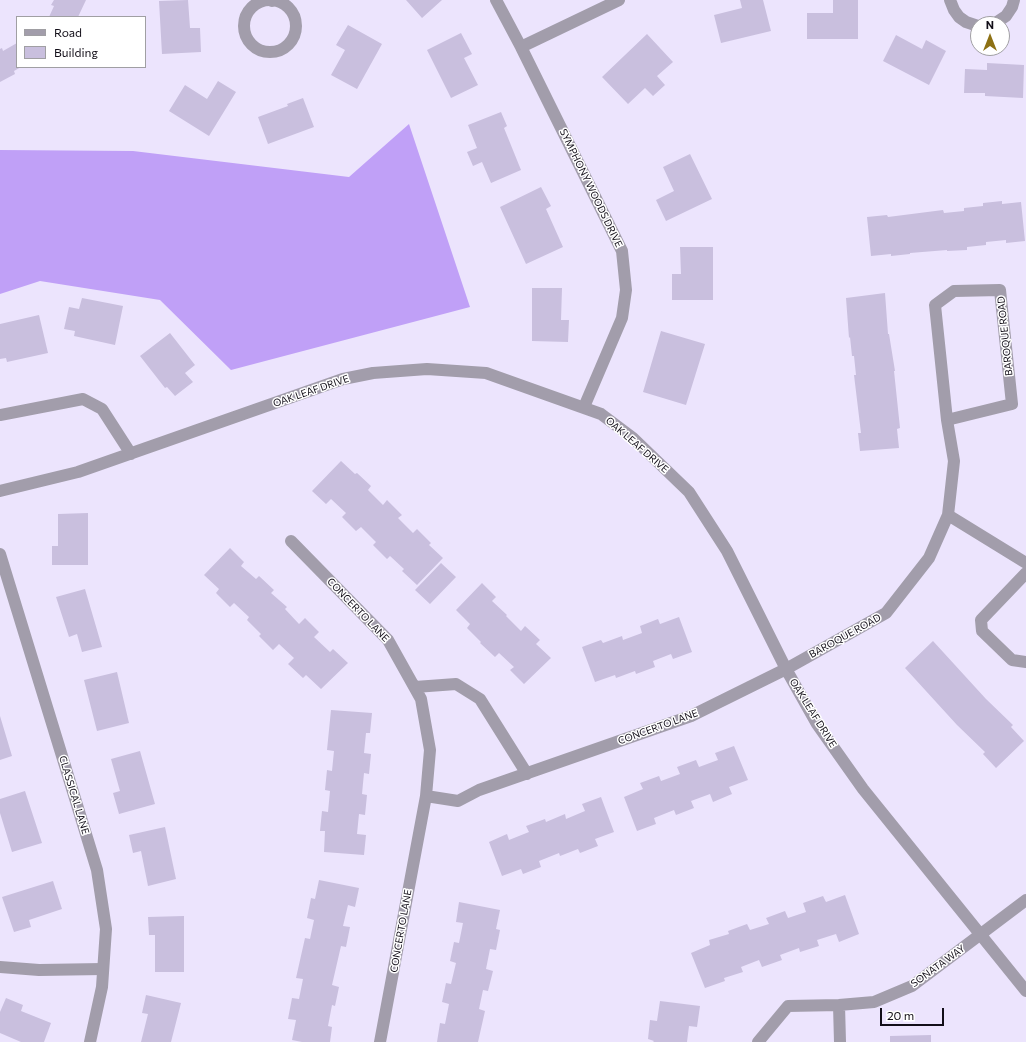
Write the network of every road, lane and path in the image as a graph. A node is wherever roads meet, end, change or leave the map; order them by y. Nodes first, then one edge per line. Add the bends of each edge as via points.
1 (272, 0) edge
2 (496, 0) edge
3 (619, 0) edge
4 (950, 0) edge
5 (1014, 0) edge
6 (1006, 16) edge
7 (970, 23) edge
8 (521, 48) junction
9 (584, 407) junction
10 (0, 415) edge
11 (947, 420) junction
12 (131, 454) junction
13 (0, 491) edge
14 (948, 514) junction
15 (291, 541) dead end
16 (0, 554) edge
17 (1026, 563) edge
18 (1026, 573) edge
19 (1026, 662) edge
20 (786, 669) junction
21 (415, 687) junction
22 (527, 774) junction
23 (426, 796) junction
24 (1026, 900) edge
25 (980, 935) junction
26 (0, 967) edge
27 (103, 969) junction
28 (1026, 991) edge
29 (839, 1004) junction
30 (90, 1042) edge
31 (380, 1042) edge
32 (758, 1042) edge
33 (840, 1042) edge

1 - 1 street via 254,7 247,15 245,24 249,41 267,52 286,47 296,30 296,19 291,10
2 - 8 street, SYMPHONY WOODS DRIVE
3 - 8 street
4 - 7 street via 959,17
5 - 6 street
8 - 9 street, SYMPHONY WOODS DRIVE via 622,251 626,290 622,318
9 - 12 street, OAK LEAF DRIVE via 486,373 427,369 373,373 343,379
9 - 20 street, OAK LEAF DRIVE via 601,414 632,438 689,492 727,551
10 - 12 street via 83,399 102,409
11 - 11 street, BAROQUE ROAD via 935,305 954,290 1000,290 1012,404
11 - 14 street, BAROQUE ROAD via 954,461
12 - 13 street, OAK LEAF DRIVE via 78,472
14 - 17 street
14 - 20 street, BAROQUE ROAD via 929,558 886,613
15 - 21 street, CONCERTO LANE via 388,640
16 - 27 street, CLASSICAL LANE via 97,870 106,929
18 - 19 street via 980,620 982,631 1012,660
20 - 22 street, CONCERTO LANE via 691,716
20 - 25 street, OAK LEAF DRIVE via 817,724 863,789
21 - 22 street via 456,684 480,699
21 - 23 street, CONCERTO LANE via 421,699 430,750
22 - 23 street, CONCERTO LANE via 479,790 458,801
23 - 31 street, CONCERTO LANE
24 - 25 street, SONATA WAY
25 - 28 street, OAK LEAF DRIVE
25 - 29 street, SONATA WAY via 912,986 874,1002
26 - 27 street via 39,970
27 - 30 street, CLASSICAL LANE via 102,987
29 - 32 street, SONATA WAY via 788,1006
29 - 33 street

